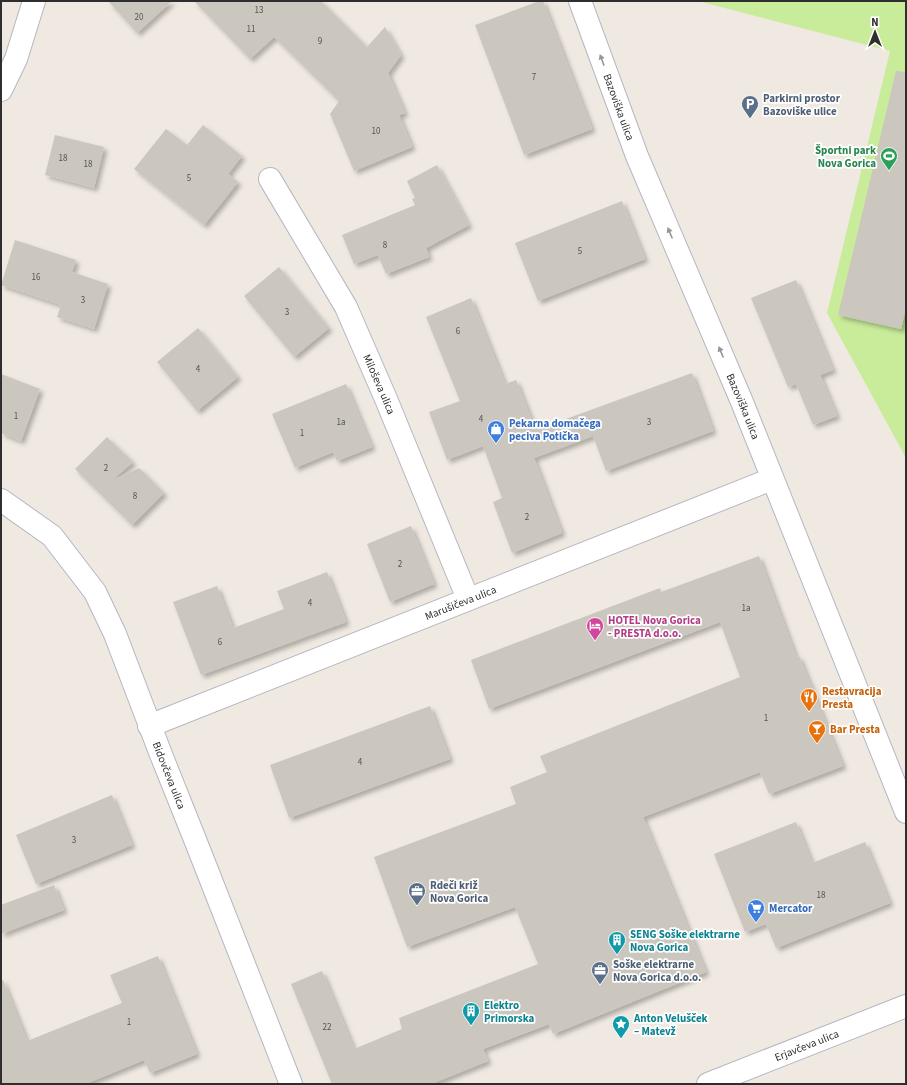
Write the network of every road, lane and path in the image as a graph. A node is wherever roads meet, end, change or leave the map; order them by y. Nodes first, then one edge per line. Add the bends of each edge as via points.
1 (34, 1) edge
2 (580, 1) edge
3 (1, 90) edge
4 (270, 179) dead end
5 (772, 479) junction
6 (1, 500) edge
7 (468, 599) junction
8 (149, 726) junction
9 (906, 812) edge
10 (906, 1006) edge
11 (291, 1084) edge
12 (708, 1084) edge

1 - 3 street via 16,59
5 -> 2 street, Bazoviška ulica via 742,402 637,156
4 - 7 street, Miloševa ulica via 346,307
5 - 7 street, Marušičeva ulica
5 - 9 street, Bazoviška ulica
6 - 8 street, Bidovčeva ulica via 52,536 95,592 115,634
7 - 8 street, Marušičeva ulica
8 - 11 street, Bidovčeva ulica
10 - 12 street, Erjavčeva ulica

